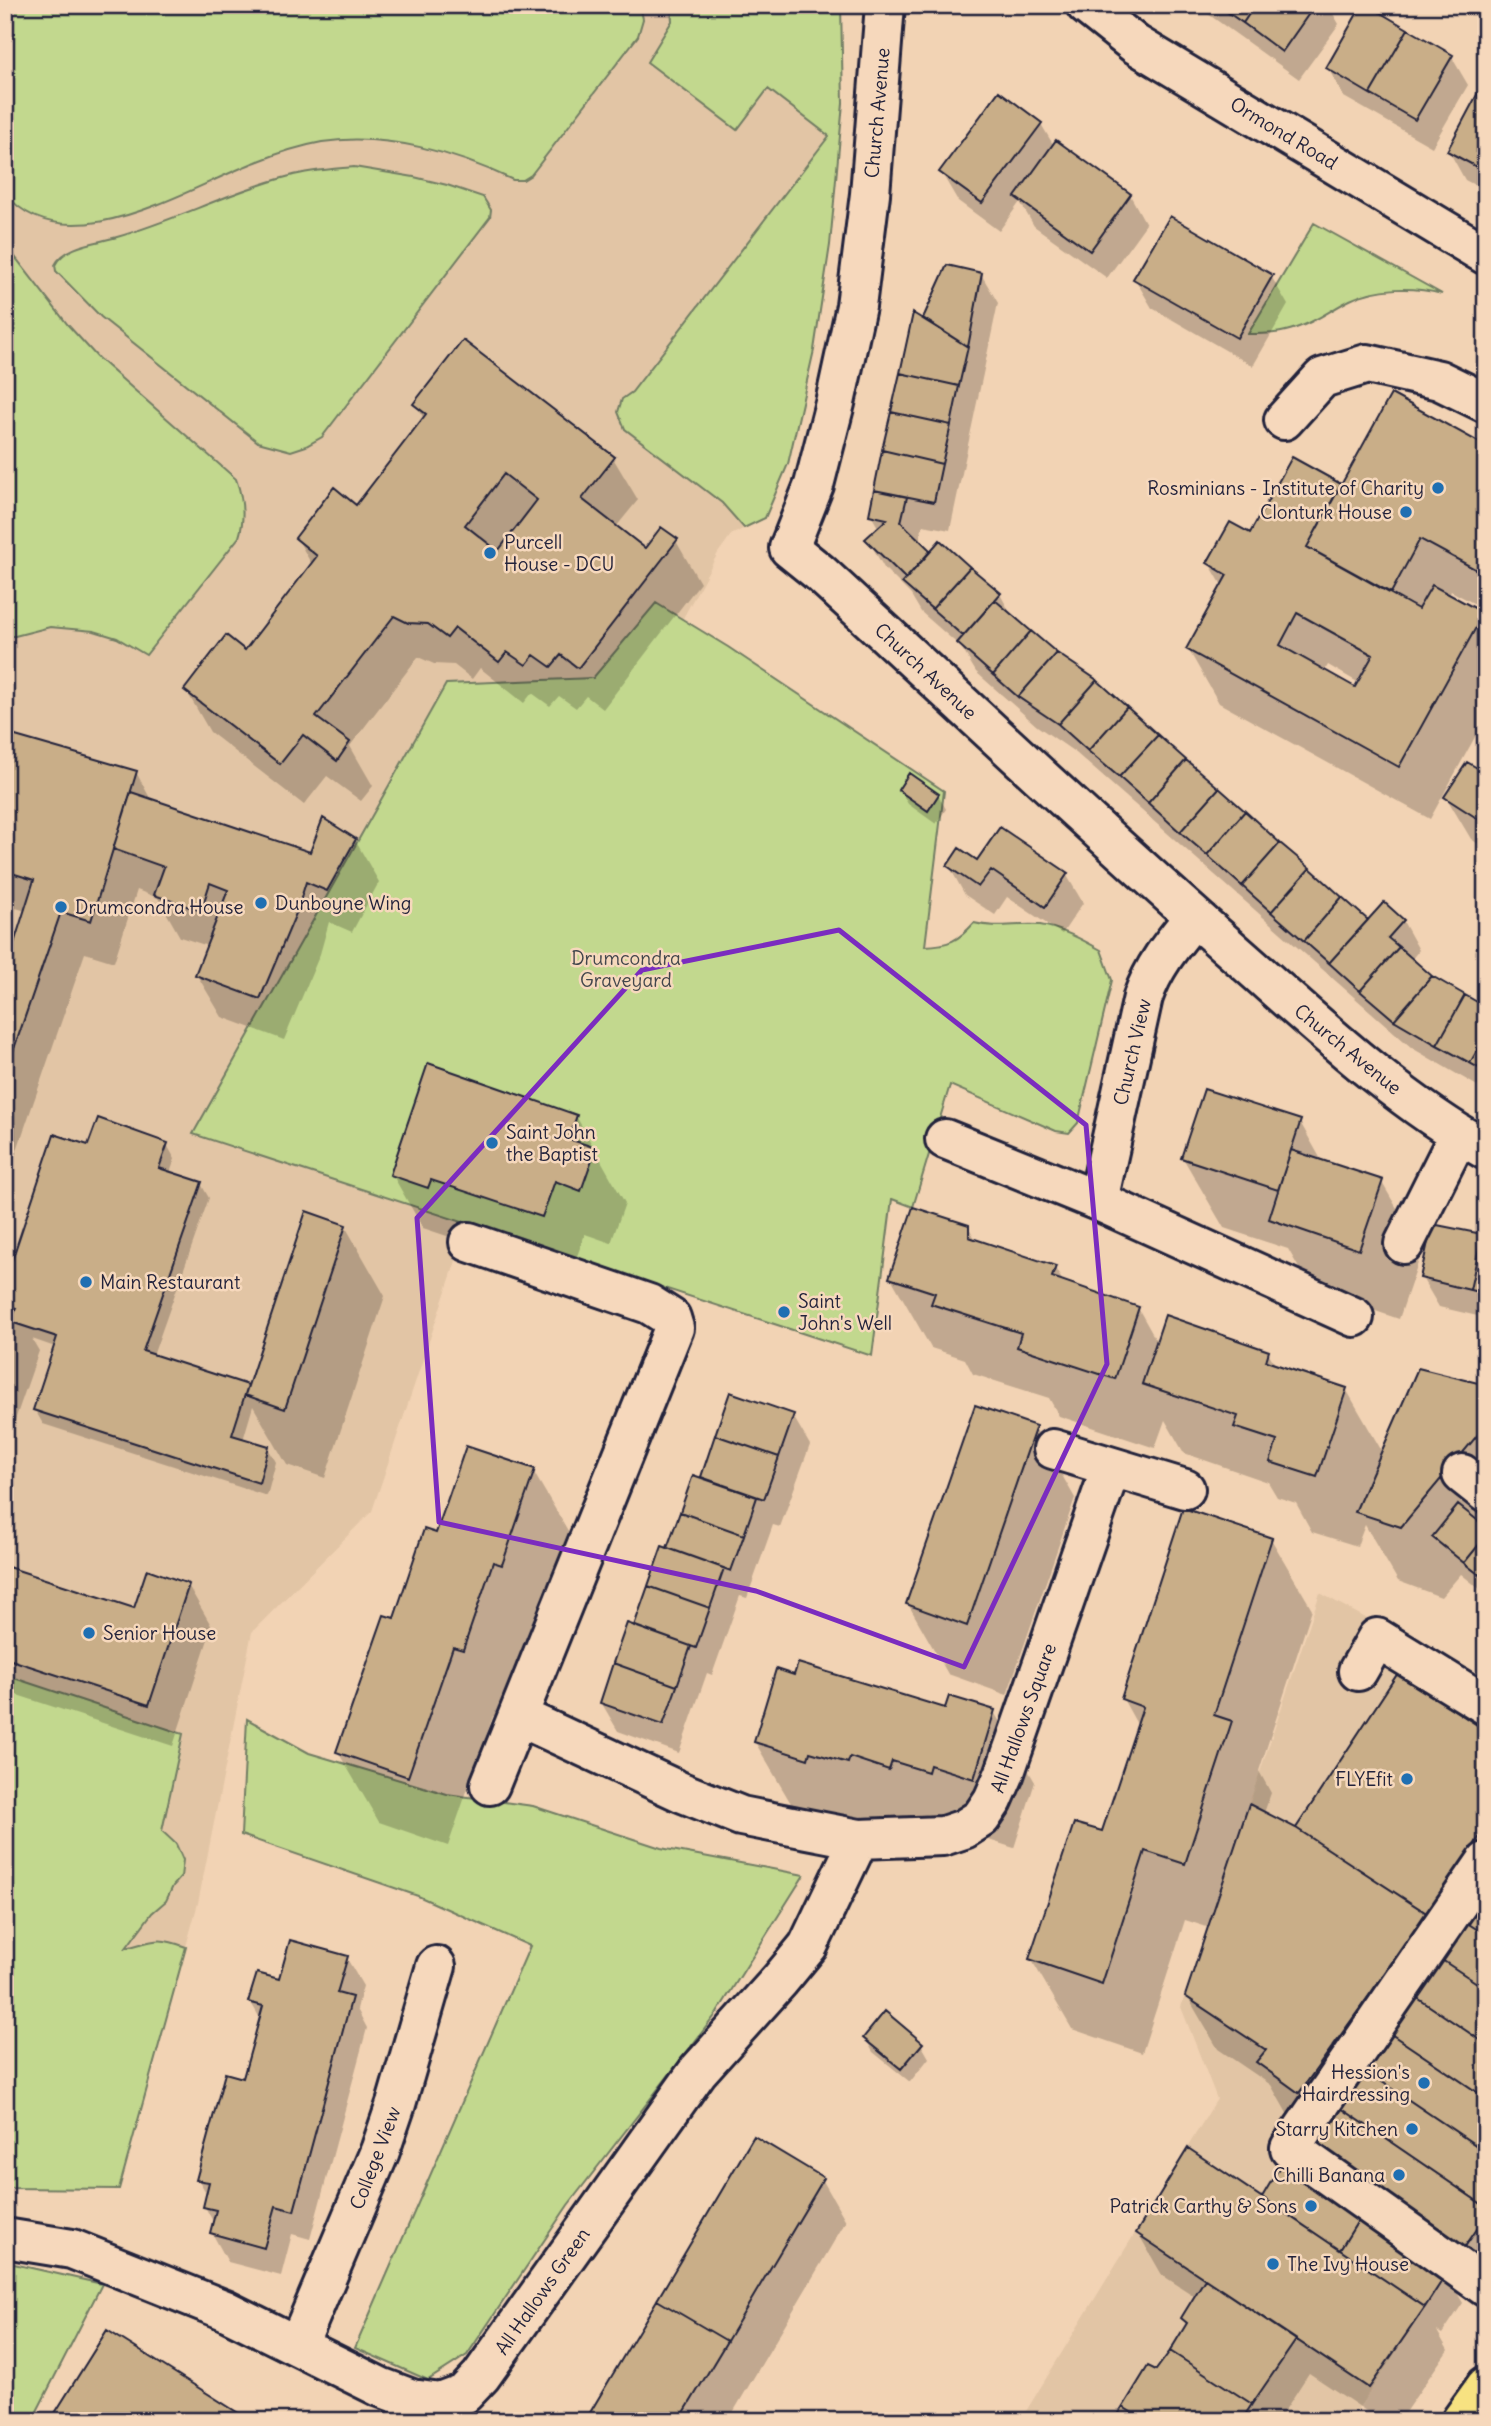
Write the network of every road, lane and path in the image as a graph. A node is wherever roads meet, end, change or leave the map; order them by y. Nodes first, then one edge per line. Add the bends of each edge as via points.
1 (885, 5) edge
2 (1086, 5) edge
3 (1486, 255) edge
4 (1486, 403) edge
5 (1284, 420) dead end
6 (1194, 916) junction
7 (946, 1139) dead end
8 (1472, 1142) edge
9 (1098, 1201) junction
10 (469, 1242) dead end
11 (1404, 1244) dead end
12 (1354, 1317) dead end
13 (1053, 1449) dead end
14 (1111, 1468) junction
15 (1185, 1489) dead end
16 (1358, 1671) dead end
17 (1486, 1705) edge
18 (518, 1716) junction
19 (490, 1785) dead end
20 (859, 1839) junction
21 (1486, 1862) edge
22 (436, 1966) dead end
23 (5, 2238) edge
24 (1486, 2287) edge
25 (298, 2346) junction
26 (1486, 2386) edge
27 (1461, 2421) edge

1 - 6 street, Church Avenue via 856,306 814,485 789,548
2 - 3 street, Ormond Road via 1135,44
4 - 5 street via 1439,380 1367,364 1322,378
6 - 8 street, Church Avenue via 1398,1091
6 - 9 street, Church View via 1150,976
7 - 9 street
8 - 11 street
9 - 12 street
10 - 18 street via 649,1304 671,1318 674,1328
13 - 14 street
14 - 15 street
14 - 20 street, All Hallows Square via 1004,1775 981,1818 943,1836
16 - 17 street via 1377,1638
18 - 19 street
18 - 20 street, All Hallows Square via 741,1816
20 - 25 street, All Hallows Green via 808,1946 698,2071 464,2394 440,2403 412,2399
21 - 24 street via 1290,2148
22 - 25 street, College View via 380,2151
23 - 25 street, All Hallows Green via 72,2249
26 - 27 main road

